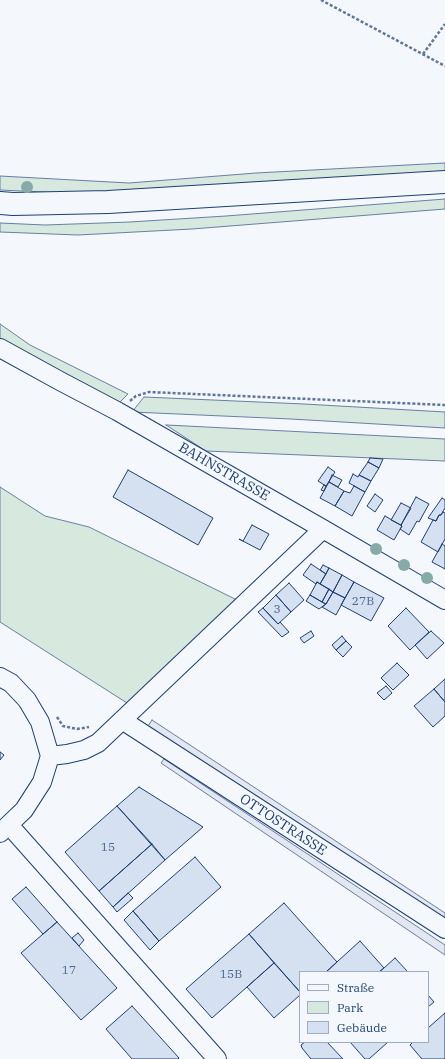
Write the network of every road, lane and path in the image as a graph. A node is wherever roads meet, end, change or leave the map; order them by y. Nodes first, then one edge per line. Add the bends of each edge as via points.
1 (320, 0) edge
2 (445, 24) edge
3 (423, 54) junction
4 (445, 66) edge
5 (445, 182) edge
6 (0, 203) edge
7 (0, 348) edge
8 (445, 405) edge
9 (117, 411) junction
10 (323, 529) junction
11 (445, 600) edge
12 (0, 677) edge
13 (55, 714) dead end
14 (122, 720) junction
15 (92, 727) dead end
16 (50, 756) junction
17 (4, 829) edge
18 (445, 929) edge
19 (217, 1059) edge

1 - 3 path
2 - 3 path
3 - 4 path
5 - 6 main road via 108,202
7 - 9 street, BAHNSTRASSE
8 - 9 path via 149,392 136,396
9 - 10 street, BAHNSTRASSE
10 - 11 street, BAHNSTRASSE
10 - 14 street
12 - 16 street via 11,683 27,700 40,722
13 - 15 path via 63,726 77,729
14 - 16 street via 98,743 84,750
14 - 18 street, OTTOSTRASSE
16 - 17 street via 42,782 24,810
17 - 19 street

